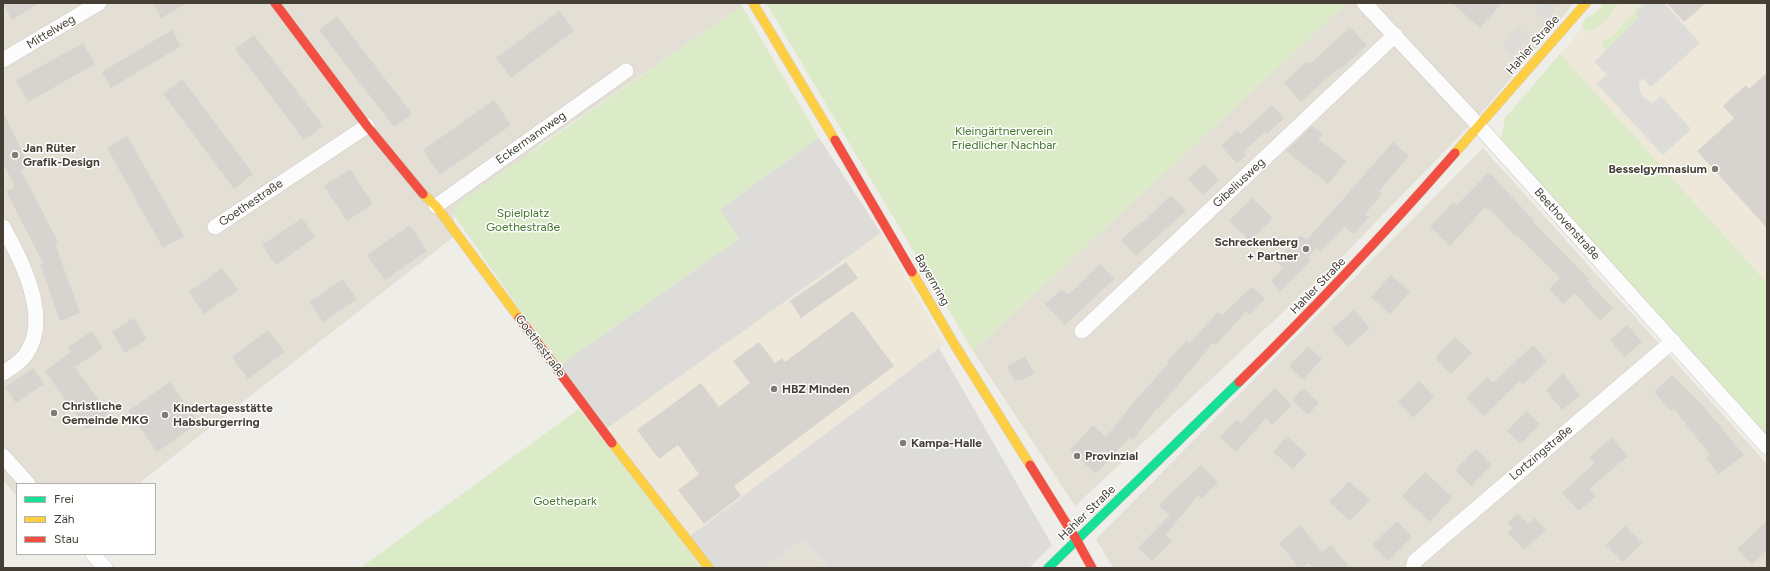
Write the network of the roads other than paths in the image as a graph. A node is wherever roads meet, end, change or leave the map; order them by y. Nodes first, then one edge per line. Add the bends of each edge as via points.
1 (99, 3) edge
2 (275, 3) edge
3 (753, 3) edge
4 (1364, 3) edge
5 (1586, 3) edge
6 (1395, 35) junction
7 (3, 60) edge
8 (626, 71) dead end
9 (367, 126) junction
10 (1479, 126) junction
11 (436, 206) junction
12 (3, 227) edge
13 (215, 227) dead end
14 (1082, 331) dead end
15 (1673, 341) junction
16 (3, 373) edge
17 (1767, 447) edge
18 (3, 456) edge
19 (27, 483) edge
20 (1076, 539) junction
21 (94, 555) edge
22 (106, 568) edge
23 (709, 568) edge
24 (1048, 568) edge
25 (1092, 568) edge
26 (1413, 568) edge

1 - 7 street, Mittelweg
2 - 9 street, Goethestraße
3 - 20 street, Bayernring via 956,347
4 - 6 street, Beethovenstraße
5 - 10 street, Hahler Straße
6 - 10 street, Beethovenstraße
6 - 14 street, Gibeliusweg
8 - 11 street, Eckermannweg
9 - 11 street, Goethestraße
9 - 13 street, Goethestraße
10 - 15 street, Beethovenstraße
10 - 20 street, Hahler Straße via 1387,231 1285,336
11 - 23 street, Goethestraße via 639,479
12 - 16 street via 33,295 36,328 28,352
15 - 17 street, Beethovenstraße
15 - 26 street, Lortzingstraße via 1415,561
18 - 19 street
20 - 24 street, Hahler Straße
20 - 25 street, Bayernring
21 - 22 street

